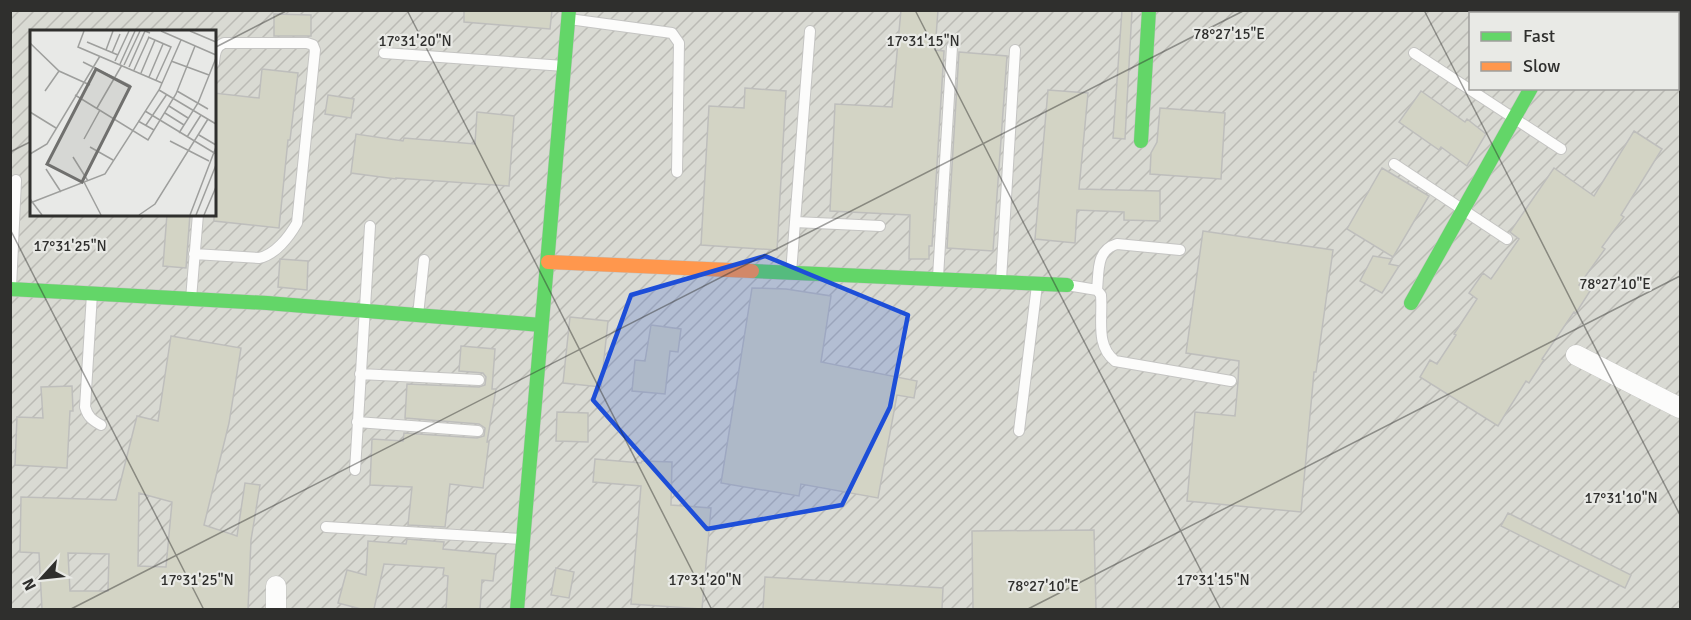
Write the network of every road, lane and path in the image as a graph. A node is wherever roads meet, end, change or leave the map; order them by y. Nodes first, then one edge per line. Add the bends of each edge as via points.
1 (1149, 10) edge
2 (569, 15) edge
3 (810, 31) dead end
4 (951, 46) dead end
5 (1015, 50) dead end
6 (216, 51) edge
7 (384, 53) dead end
8 (1414, 53) dead end
9 (565, 66) junction
10 (1469, 88) edge
11 (1472, 90) edge
12 (1530, 90) edge
13 (1514, 117) junction
14 (1141, 141) dead end
15 (1561, 149) dead end
16 (1394, 164) dead end
17 (677, 172) dead end
18 (16, 180) dead end
19 (1463, 210) junction
20 (198, 216) edge
21 (795, 222) junction
22 (370, 226) dead end
23 (880, 226) dead end
24 (1507, 239) dead end
25 (1180, 250) dead end
26 (194, 254) junction
27 (424, 260) dead end
28 (548, 262) junction
29 (791, 273) junction
30 (938, 280) junction
31 (1000, 283) junction
32 (1038, 285) junction
33 (1066, 285) joint
34 (11, 289) edge
35 (1097, 290) junction
36 (93, 293) junction
37 (191, 299) junction
38 (1411, 303) dead end
39 (363, 311) junction
40 (418, 316) junction
41 (541, 325) junction
42 (1576, 355) dead end
43 (360, 374) junction
44 (479, 380) dead end
45 (1231, 381) dead end
46 (1680, 408) edge
47 (357, 422) junction
48 (101, 425) dead end
49 (478, 431) dead end
50 (1019, 431) dead end
51 (355, 470) dead end
52 (326, 527) dead end
53 (522, 539) junction
54 (276, 586) dead end
55 (276, 609) edge
56 (517, 609) edge

1 - 14 street
2 - 9 street
2 - 17 lane via 672,33 676,37
3 - 21 lane
4 - 30 lane
5 - 31 lane
6 - 26 lane via 224,43 307,43 315,50 297,223 291,235 267,256
7 - 9 lane
8 - 10 lane
9 - 28 street
11 - 13 lane
12 - 13 street
13 - 15 lane
13 - 19 street
16 - 19 lane
18 - 34 lane
19 - 24 lane
19 - 38 street
20 - 26 lane
21 - 23 lane
21 - 29 lane
22 - 39 lane
25 - 35 lane via 1117,244 1108,247 1102,255
26 - 37 lane
27 - 40 lane
28 - 29 street
28 - 41 street
29 - 30 street
30 - 31 street
31 - 32 street
32 - 33 street
32 - 50 lane
33 - 35 lane
34 - 36 street
35 - 45 lane via 1101,296 1103,346 1115,361
36 - 37 street
36 - 48 lane via 85,407 93,421
37 - 39 street
39 - 40 street
39 - 43 lane
40 - 41 street
41 - 53 street
42 - 46 street
43 - 44 lane
43 - 47 lane
47 - 49 lane
47 - 51 lane
52 - 53 lane
53 - 56 street
54 - 55 street

